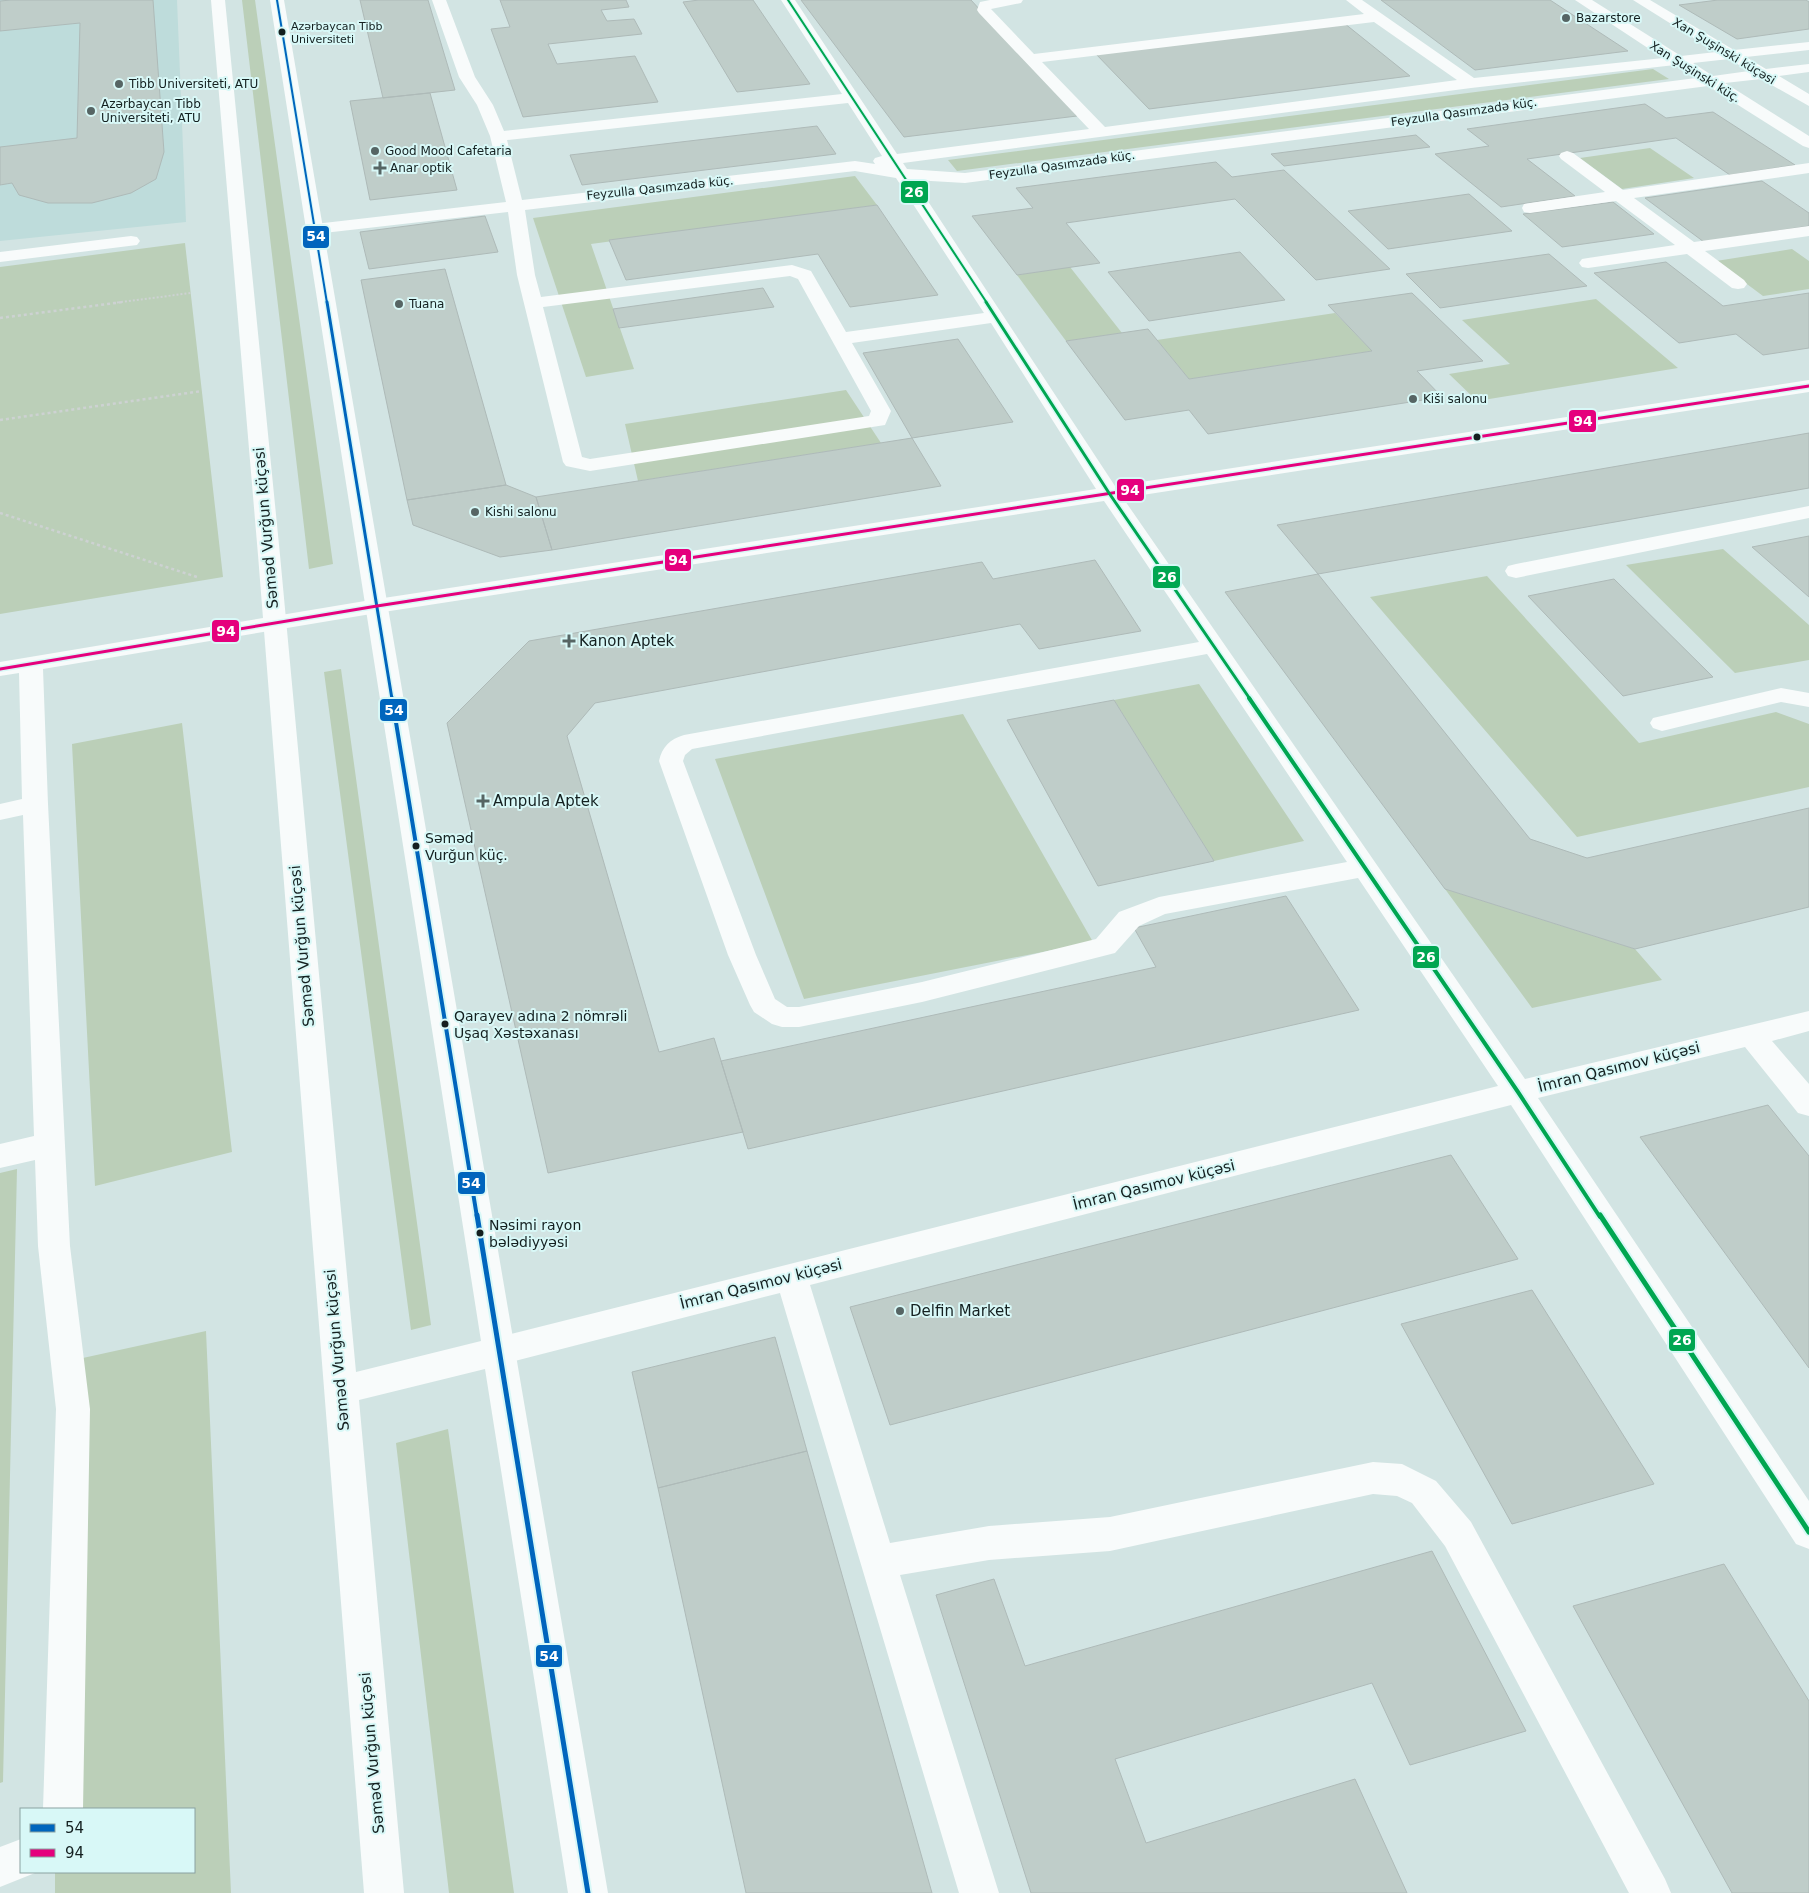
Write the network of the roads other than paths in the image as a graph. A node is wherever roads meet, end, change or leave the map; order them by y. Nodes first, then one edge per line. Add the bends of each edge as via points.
1 (218, 0) edge
2 (277, 0) edge
3 (439, 0) edge
4 (788, 0) edge
5 (1016, 0) edge
6 (1353, 0) edge
7 (1582, 0) edge
8 (1640, 0) edge
9 (1377, 17) junction
10 (1809, 46) edge
11 (1732, 55) junction
12 (1030, 59) junction
13 (1676, 60) junction
14 (1809, 68) edge
15 (1763, 74) junction
16 (1708, 80) junction
17 (1471, 84) junction
18 (852, 98) junction
19 (1809, 101) edge
20 (1101, 132) junction
21 (498, 136) junction
22 (1809, 143) edge
23 (1567, 156) dead end
24 (892, 159) junction
25 (855, 166) junction
26 (1809, 168) edge
27 (903, 174) junction
28 (1618, 195) junction
29 (516, 204) junction
30 (1530, 208) dead end
31 (315, 229) junction
32 (1809, 230) edge
33 (132, 240) dead end
34 (1689, 248) junction
35 (0, 257) edge
36 (1588, 263) dead end
37 (1738, 284) dead end
38 (532, 303) junction
39 (995, 317) junction
40 (840, 338) junction
41 (1809, 386) edge
42 (1109, 493) junction
43 (1809, 512) edge
44 (1516, 571) dead end
45 (377, 606) junction
46 (274, 622) junction
47 (1214, 646) junction
48 (31, 663) junction
49 (0, 669) edge
50 (1809, 700) edge
51 (1662, 723) dead end
52 (35, 804) junction
53 (0, 812) edge
54 (1365, 868) junction
55 (1809, 1021) edge
56 (1751, 1035) junction
57 (1518, 1092) junction
58 (1809, 1104) edge
59 (49, 1145) junction
60 (0, 1156) edge
61 (791, 1277) junction
62 (499, 1351) junction
63 (341, 1390) junction
64 (1809, 1532) edge
65 (878, 1562) junction
66 (62, 1808) edge
67 (20, 1859) edge
68 (0, 1868) edge
69 (384, 1893) edge
70 (588, 1893) edge
71 (979, 1893) edge
72 (1651, 1893) edge

1 - 46 street, Səməd Vurğun küçəsi
2 - 31 street
3 - 21 street via 467,77 485,105
4 - 18 street
5 - 12 street via 985,5 984,10
6 - 9 street
7 - 13 street, Xan Şuşinski küç.
8 - 11 street, Xan Şuşinski küçəsi
9 - 12 street
9 - 17 street
10 - 11 street, Feyzulla Qasımzadə küç.
11 - 13 street, Feyzulla Qasımzadə küç.
11 - 15 street, Xan Şuşinski küçəsi
12 - 20 street
13 - 16 street, Xan Şuşinski küç.
13 - 17 street, Feyzulla Qasımzadə küç.
14 - 15 street, Feyzulla Qasımzadə küç.
15 - 16 street, Feyzulla Qasımzadə küç.
15 - 19 street, Xan Şuşinski küçəsi
16 - 22 street, Xan Şuşinski küç.
16 - 27 street, Feyzulla Qasımzadə küç. via 966,178
17 - 20 street, Feyzulla Qasımzadə küç.
18 - 21 street
18 - 24 street
20 - 24 street, Feyzulla Qasımzadə küç.
21 - 29 street
23 - 28 street
24 - 25 street, Feyzulla Qasımzadə küç.
24 - 27 street
25 - 27 street, Feyzulla Qasımzadə küç.
25 - 29 street, Feyzulla Qasımzadə küç.
26 - 28 street
27 - 39 street
28 - 30 street
28 - 34 street
29 - 31 street, Feyzulla Qasımzadə küç.
29 - 38 street
31 - 45 street
32 - 34 street
33 - 35 street
34 - 36 street
34 - 37 street
38 - 40 street via 792,270 805,275
38 - 40 street via 573,462 590,465 878,420 881,412
39 - 40 street
39 - 42 street
41 - 42 street
42 - 45 street
42 - 47 street
43 - 44 street
45 - 46 street
45 - 62 street
46 - 48 street
46 - 63 street, Səməd Vurğun küçəsi
47 - 54 street
47 - 54 street via 684,743 673,752 671,761 764,1006 782,1017 799,1017 922,992 1105,946 1129,918 1159,906
48 - 49 street
48 - 52 street
50 - 51 street via 1781,695
52 - 53 street
52 - 59 street
54 - 57 street
55 - 56 street, İmran Qasımov küçəsi
56 - 57 street, İmran Qasımov küçəsi
56 - 58 street
57 - 61 street, İmran Qasımov küçəsi
57 - 64 street
59 - 60 street
59 - 66 street via 54,1246 73,1409
61 - 62 street, İmran Qasımov küçəsi
61 - 65 street
62 - 63 street, İmran Qasımov küçəsi
62 - 70 street
63 - 69 street, Səməd Vurğun küçəsi
65 - 71 street
65 - 72 street via 989,1543 1110,1534 1373,1478 1402,1480 1424,1492 1458,1534
67 - 68 street

